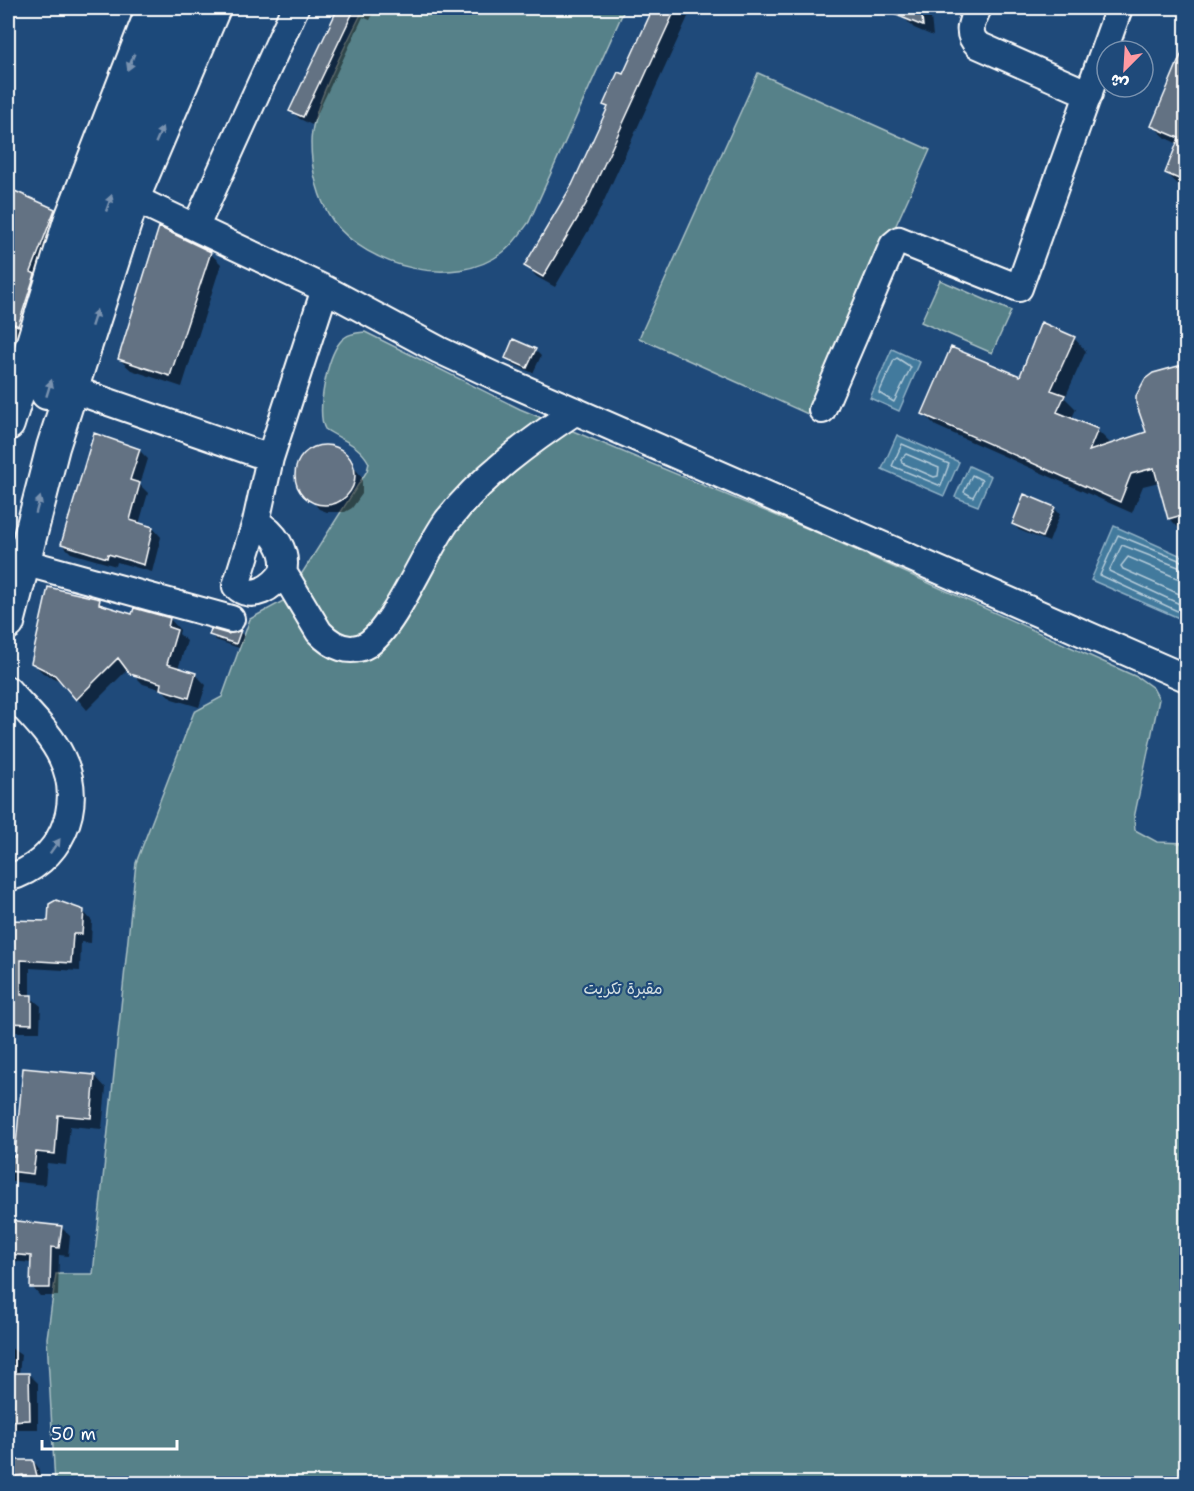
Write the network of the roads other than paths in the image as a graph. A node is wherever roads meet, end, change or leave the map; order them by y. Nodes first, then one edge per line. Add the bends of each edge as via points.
1 (153, 8) edge
2 (183, 8) edge
3 (214, 8) edge
4 (295, 8) edge
5 (978, 8) edge
6 (1119, 8) edge
7 (1089, 94) junction
8 (133, 198) junction
9 (196, 226) junction
10 (325, 289) junction
11 (71, 389) junction
12 (10, 404) edge
13 (822, 410) dead end
14 (576, 411) junction
15 (270, 458) junction
16 (256, 522) junction
17 (14, 544) edge
18 (283, 572) junction
19 (231, 619) dead end
20 (8, 623) edge
21 (1186, 678) edge
22 (8, 690) edge
23 (8, 878) edge

1 -> 12 main road via 70,221
17 -> 2 main road via 36,430 100,229
8 -> 3 main road
4 - 9 street
5 - 7 street via 970,30 978,45
6 - 7 street
7 - 13 street via 1020,288 899,240 893,245
8 - 9 street
11 -> 8 main road
9 - 10 street
10 - 14 street via 439,350
10 - 15 street
11 - 15 street
17 -> 11 main road via 53,447
14 - 18 street via 513,456 468,497 435,539 382,631 362,647 348,649 326,640
14 - 21 street
15 - 16 street
16 - 18 street via 277,541 284,561
16 - 18 street via 236,586 256,593 268,588
17 - 19 street
17 - 20 main road
23 -> 22 street via 31,869 51,853 65,830 70,802 68,773 56,746

